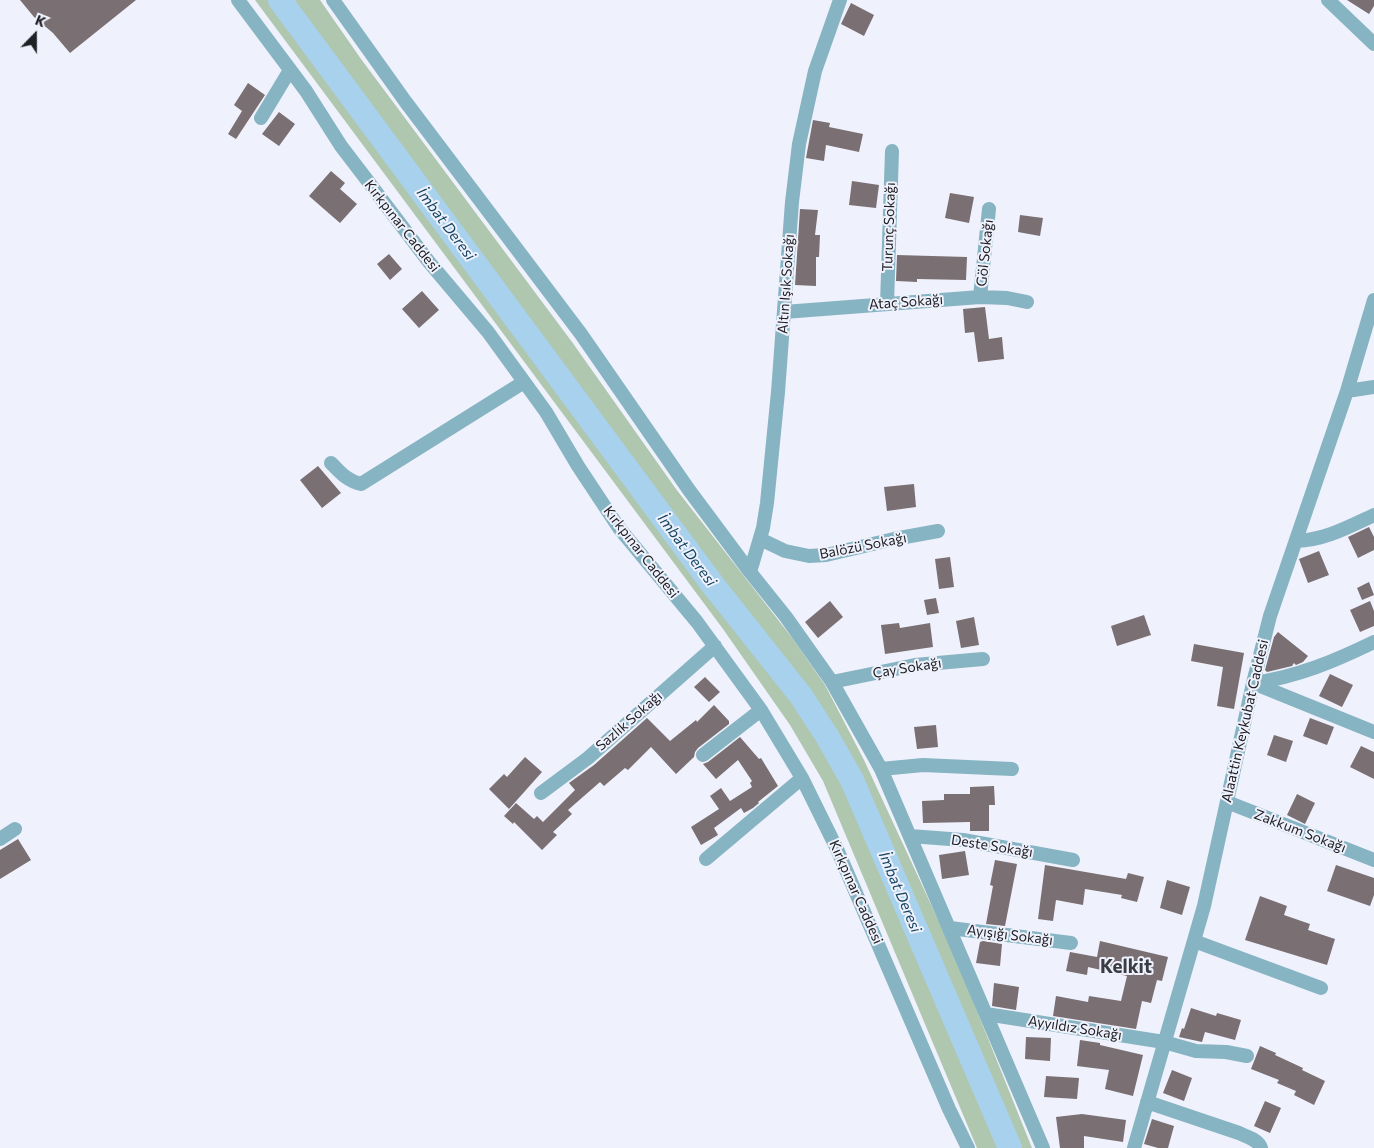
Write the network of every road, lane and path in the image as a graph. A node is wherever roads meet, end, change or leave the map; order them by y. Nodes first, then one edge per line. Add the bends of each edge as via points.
1 (238, 0) edge
2 (333, 0) edge
3 (840, 0) edge
4 (1328, 0) edge
5 (1374, 44) edge
6 (290, 70) junction
7 (262, 118) dead end
8 (892, 151) dead end
9 (989, 209) dead end
10 (980, 297) junction
11 (1374, 300) edge
12 (1027, 302) dead end
13 (887, 304) junction
14 (784, 312) junction
15 (524, 382) junction
16 (1374, 387) edge
17 (1347, 391) junction
18 (332, 463) dead end
19 (1374, 515) edge
20 (938, 531) dead end
21 (760, 539) junction
22 (1296, 541) junction
23 (750, 572) junction
24 (1374, 642) edge
25 (715, 646) junction
26 (984, 659) dead end
27 (832, 682) junction
28 (1253, 683) junction
29 (761, 710) junction
30 (1374, 732) edge
31 (703, 755) dead end
32 (881, 769) junction
33 (1012, 769) dead end
34 (802, 778) junction
35 (541, 793) dead end
36 (1227, 802) junction
37 (14, 829) dead end
38 (910, 836) junction
39 (0, 839) edge
40 (706, 859) dead end
41 (1073, 860) dead end
42 (1374, 860) edge
43 (950, 928) junction
44 (1194, 942) junction
45 (1071, 943) dead end
46 (1320, 988) dead end
47 (986, 1014) junction
48 (1164, 1042) junction
49 (1246, 1056) dead end
50 (1146, 1102) junction
51 (968, 1148) edge
52 (1043, 1148) edge
53 (1134, 1148) edge
54 (1261, 1148) edge

1 - 6 street, Kırkpınar Caddesi
2 - 23 street via 581,334
3 - 14 street, Altın Işık Sokağı via 805,111 792,202
4 - 5 street
6 - 7 street
6 - 15 street, Kırkpınar Caddesi via 367,180
8 - 13 street, Turunç Sokağı
9 - 10 street, Göl Sokağı
10 - 12 street, Ataç Sokağı
10 - 13 street, Ataç Sokağı
11 - 17 street, Alaattin Keykubat Caddesi
13 - 14 street, Ataç Sokağı
14 - 21 street, Altın Işık Sokağı via 778,402
15 - 18 street via 361,484 346,478
15 - 25 street, Kırkpınar Caddesi via 619,528
16 - 17 street
17 - 22 street, Alaattin Keykubat Caddesi
19 - 22 street via 1332,535
20 - 21 street, Balözü Sokağı via 809,556 785,551
21 - 23 street, Altın Işık Sokağı
22 - 28 street, Alaattin Keykubat Caddesi via 1270,616
23 - 27 street
24 - 28 street via 1298,674
25 - 29 street, Kırkpınar Caddesi
25 - 35 street, Sazlık Sokağı via 588,758
26 - 27 street, Çay Sokağı via 922,664
27 - 32 street
28 - 30 street
28 - 36 street, Alaattin Keykubat Caddesi
29 - 31 street
29 - 34 street, Kırkpınar Caddesi
32 - 33 street via 922,765
32 - 38 street
34 - 40 street
34 - 51 street, Kırkpınar Caddesi via 837,849
36 - 42 street, Zakkum Sokağı
36 - 44 street, Alaattin Keykubat Caddesi
37 - 39 street
38 - 41 street, Deste Sokağı via 964,840
38 - 43 street
43 - 45 street, Ayışığı Sokağı
43 - 47 street
44 - 46 street
44 - 48 street, Alaattin Keykubat Caddesi
47 - 48 street, Ayyıldız Sokağı
47 - 52 street
48 - 49 street, Ayyıldız Sokağı via 1196,1051
48 - 50 street, Alaattin Keykubat Caddesi
50 - 53 street, Alaattin Keykubat Caddesi
50 - 54 street via 1246,1136

